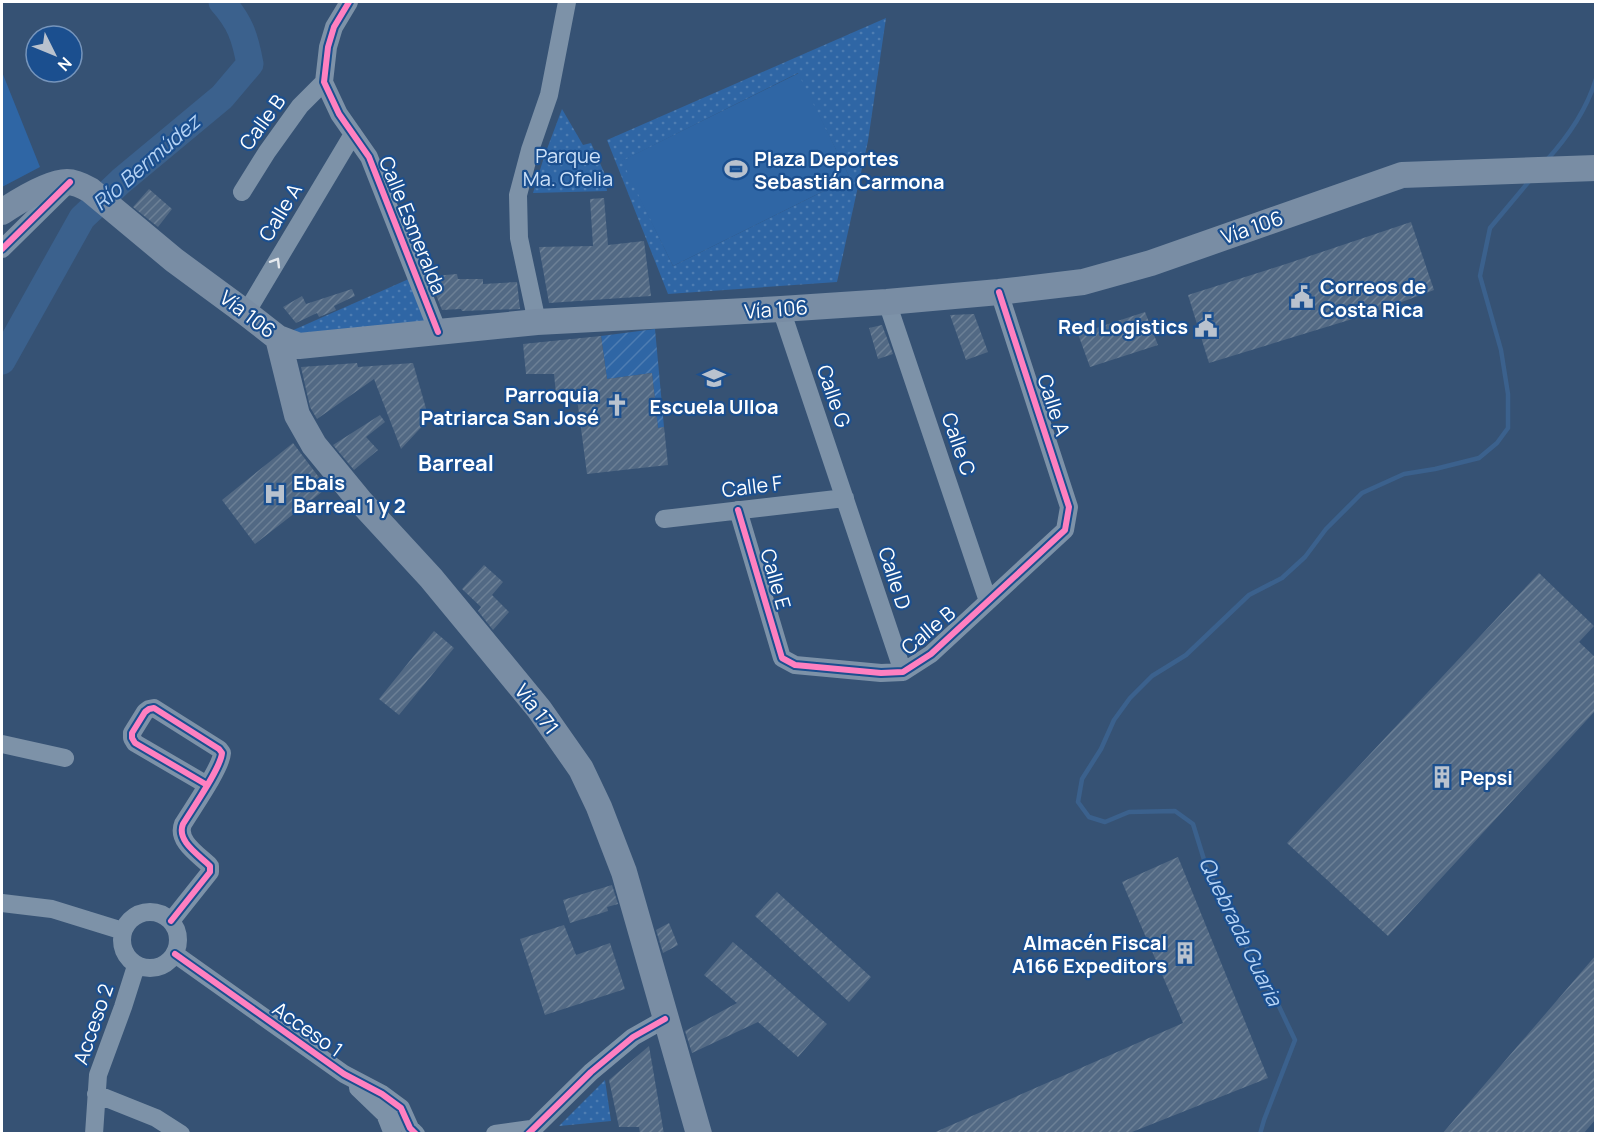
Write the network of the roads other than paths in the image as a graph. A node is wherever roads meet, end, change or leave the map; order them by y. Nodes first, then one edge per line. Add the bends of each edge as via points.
1 (349, 2) edge
2 (567, 2) edge
3 (324, 82) junction
4 (353, 134) junction
5 (1596, 168) edge
6 (70, 182) junction
7 (242, 192) dead end
8 (2, 212) edge
9 (2, 249) edge
10 (999, 292) junction
11 (887, 302) junction
12 (781, 309) junction
13 (246, 313) junction
14 (537, 322) junction
15 (438, 332) junction
16 (278, 338) junction
17 (844, 498) junction
18 (738, 510) junction
19 (664, 519) dead end
20 (1065, 530) joint
21 (988, 601) junction
22 (782, 658) joint
23 (903, 672) junction
24 (2, 744) edge
25 (65, 759) dead end
26 (207, 785) junction
27 (2, 903) edge
28 (171, 921) junction
29 (123, 931) junction
30 (175, 954) junction
31 (136, 966) junction
32 (665, 1019) junction
33 (344, 1074) junction
34 (96, 1094) junction
35 (530, 1131) edge
36 (94, 1134) edge
37 (181, 1134) edge
38 (393, 1134) edge
39 (416, 1134) edge
40 (495, 1134) edge
41 (699, 1134) edge

1 - 3 street via 334,27
2 - 14 street via 549,95 518,195 519,238
3 - 4 street, Calle Esmeralda
3 - 7 street, Calle B via 300,106
13 -> 4 street, Calle A
4 - 15 street, Calle Esmeralda via 369,157
5 - 10 main road, Vía 106 via 1402,175 1151,263 1083,282
6 - 8 main road via 34,194
6 - 9 street
6 - 13 main road, Vía 106 via 90,190
10 - 11 main road, Vía 106
10 - 20 street, Calle A via 1069,507
11 - 12 main road, Vía 106
11 - 21 street, Calle C
12 - 14 main road, Vía 106
12 - 17 street, Calle G
13 - 16 main road, Vía 106
14 - 15 main road, Vía 106
15 - 16 main road, Vía 106 via 299,346
16 - 32 main road, Vía 171 via 297,415 314,445 474,630 581,769 624,872
17 - 18 street, Calle F
17 - 23 street, Calle D
18 - 19 street, Calle F
18 - 22 street, Calle E
20 - 21 street, Calle B
21 - 23 street, Calle B via 931,654
22 - 23 street, Calle B via 795,665
24 - 25 street
26 - 26 street via 135,743 132,733 148,709 154,708 219,749 222,760
26 - 28 street via 180,830 210,866 210,872
27 - 29 street via 52,909
28 - 29 street via 164,915 144,912 135,916
28 - 30 street via 178,937
29 - 31 street via 123,951
30 - 31 street via 154,969
30 - 33 street, Acceso 1
31 - 34 street, Acceso 2 via 98,1075
32 - 35 street via 633,1037
32 - 41 main road, Vía 171
33 - 38 street, Acceso 1 via 385,1114
33 - 39 street, Acceso 1 via 400,1108
34 - 36 street, Acceso 2
34 - 37 street via 156,1118
35 - 40 street

